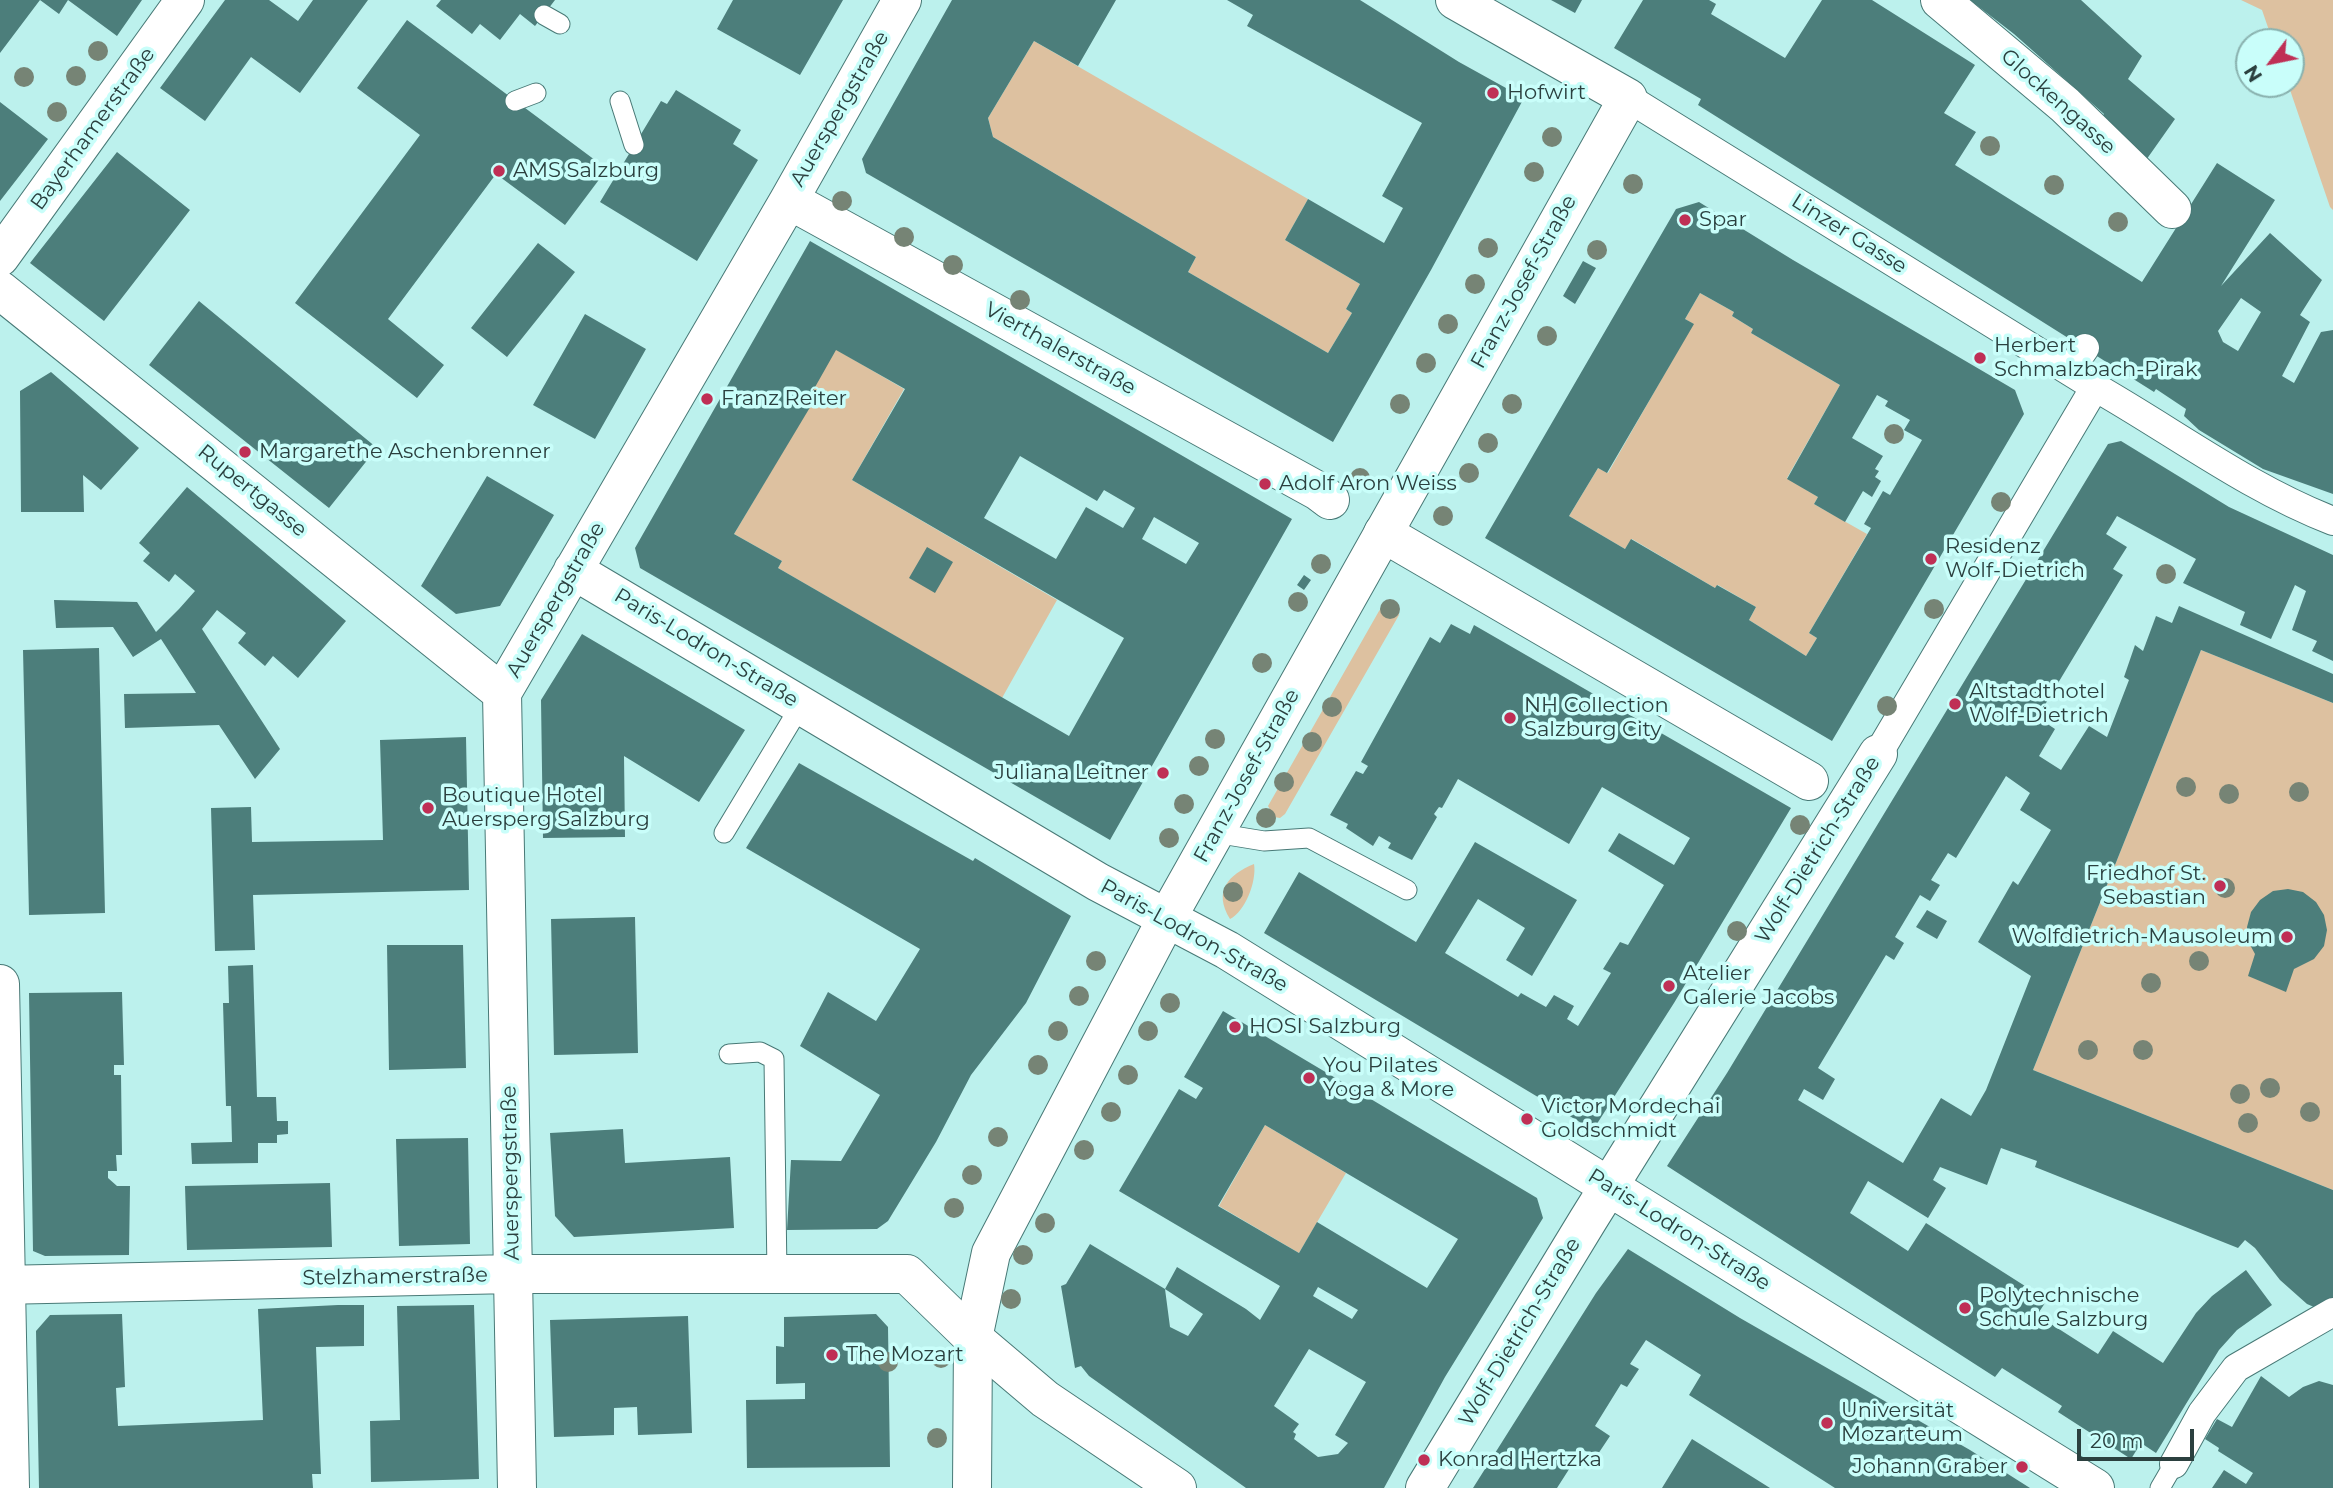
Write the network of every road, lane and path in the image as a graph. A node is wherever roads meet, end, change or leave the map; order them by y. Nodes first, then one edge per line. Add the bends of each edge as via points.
1 (185, 0) edge
2 (902, 0) edge
3 (1455, 0) edge
4 (1940, 0) edge
5 (536, 93) dead end
6 (1628, 98) junction
7 (515, 101) dead end
8 (620, 101) dead end
9 (634, 145) dead end
10 (789, 200) junction
11 (2172, 209) dead end
12 (0, 257) edge
13 (0, 290) edge
14 (2095, 387) junction
15 (1330, 500) dead end
16 (2333, 521) edge
17 (1383, 533) junction
18 (573, 570) junction
19 (502, 693) junction
20 (801, 705) junction
21 (1878, 754) joint
22 (1810, 781) dead end
23 (1215, 833) junction
24 (724, 834) dead end
25 (1406, 890) dead end
26 (1167, 918) junction
27 (0, 984) edge
28 (729, 1054) dead end
29 (1610, 1187) junction
30 (513, 1274) junction
31 (777, 1275) junction
32 (4, 1285) edge
33 (2333, 1312) edge
34 (974, 1338) junction
35 (2167, 1476) edge
36 (10, 1488) edge
37 (517, 1488) edge
38 (972, 1488) edge
39 (1177, 1488) edge
40 (1425, 1488) edge
41 (2095, 1488) edge

1 - 12 street, Bayerhamerstraße
2 - 10 street, Auerspergstraße
3 - 6 street
4 - 11 street, Glockengasse via 2065,105
5 - 7 lane
6 - 14 street, Linzer Gasse via 2077,360
6 - 17 street, Franz-Josef-Straße
8 - 9 lane
10 - 15 street, Vierthalerstraße
10 - 18 street, Auerspergstraße
13 - 19 street, Rupertgasse
14 - 16 street, Linzer Gasse via 2233,472
14 - 21 street, Wolf-Dietrich-Straße
17 - 22 street
17 - 23 street, Franz-Josef-Straße
18 - 19 street, Auerspergstraße
18 - 20 street, Paris-Lodron-Straße
19 - 30 street, Auerspergstraße
20 - 24 lane
20 - 26 street, Paris-Lodron-Straße via 1098,882
21 - 29 street, Wolf-Dietrich-Straße
23 - 25 lane via 1264,841 1309,838
23 - 26 street, Franz-Josef-Straße
26 - 29 street, Paris-Lodron-Straße via 1227,950
26 - 34 street, Franz-Josef-Straße via 991,1253
27 - 32 street
28 - 31 lane via 760,1052 774,1059
29 - 40 street, Wolf-Dietrich-Straße
29 - 41 street, Paris-Lodron-Straße
30 - 31 street, Stelzhamerstraße
30 - 32 street, Stelzhamerstraße
30 - 37 street, Auerspergstraße
31 - 34 street, Stelzhamerstraße via 907,1274
32 - 36 street
33 - 35 street via 2236,1368 2202,1413
34 - 38 street, Franz-Josef-Straße
34 - 39 street, Stelzhamerstraße via 1045,1399

